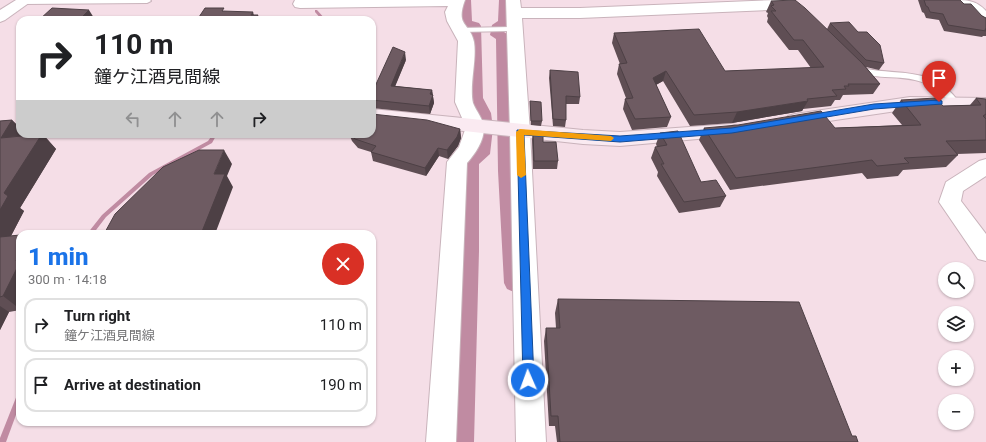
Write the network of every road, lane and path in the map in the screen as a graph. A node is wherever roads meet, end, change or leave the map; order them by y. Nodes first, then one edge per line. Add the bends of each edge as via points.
1 (302, 0) edge
2 (960, 0) edge
3 (25, 1) edge
4 (112, 1) junction
5 (147, 1) dead end
6 (458, 1) edge
7 (72, 2) junction
8 (792, 6) edge
9 (64, 10) edge
10 (105, 10) dead end
11 (513, 14) edge
12 (0, 17) edge
13 (986, 20) edge
14 (460, 30) junction
15 (852, 65) edge
16 (954, 102) junction
17 (986, 104) edge
18 (376, 115) edge
19 (779, 122) edge
20 (478, 127) junction
21 (748, 128) edge
22 (516, 132) junction
23 (986, 166) edge
24 (986, 252) edge
25 (441, 442) edge
26 (530, 442) edge

1 - 6 street via 300,4
2 - 13 street via 974,8
3 - 7 lane
3 - 12 street
4 - 5 lane
4 - 7 lane
4 - 10 lane
6 - 14 street via 453,12
7 - 9 lane
8 - 11 street
11 - 14 lane
11 - 22 street
14 - 20 street via 466,41 464,102
15 - 16 lane via 866,73 926,78 945,90
16 - 17 main road
16 - 19 main road via 874,107
18 - 20 main road
20 - 22 main road
20 - 25 street via 467,150 457,162
21 - 22 main road via 620,139
22 - 26 street
23 - 24 street via 953,187 950,202

